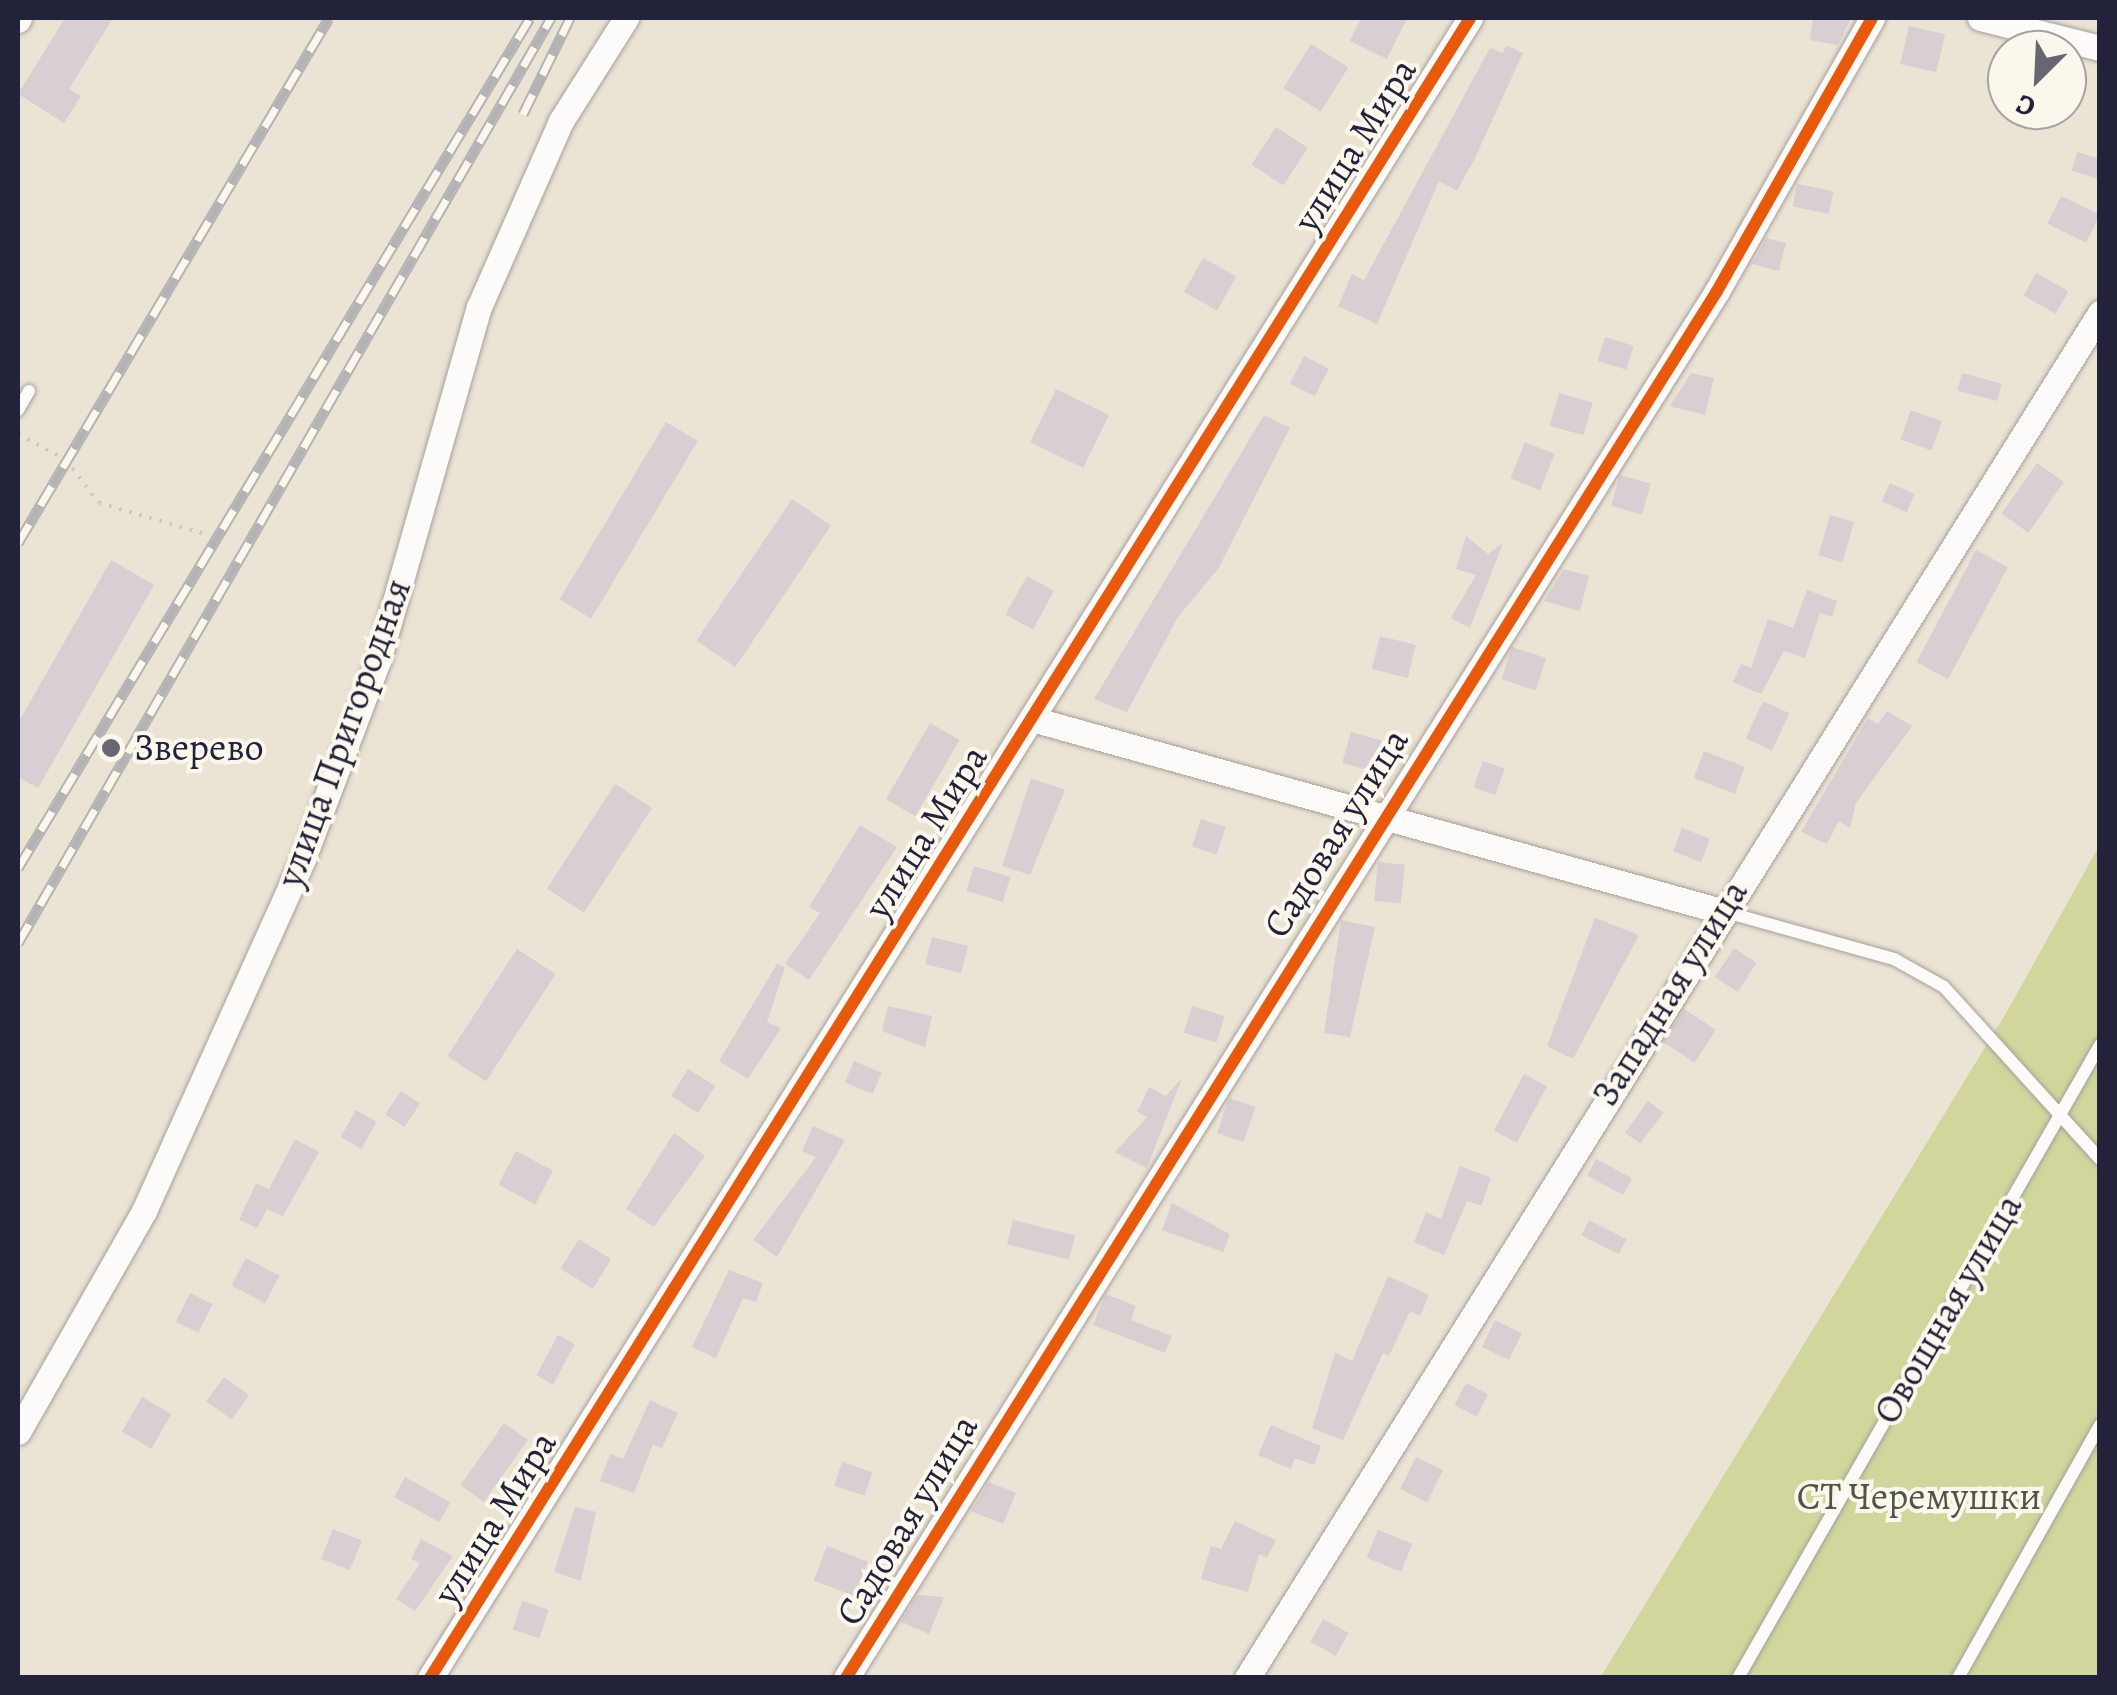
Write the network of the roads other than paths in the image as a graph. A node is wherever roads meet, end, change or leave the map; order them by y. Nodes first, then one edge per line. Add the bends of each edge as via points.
1 (626, 18) edge
2 (1470, 18) edge
3 (1872, 18) edge
4 (1980, 18) edge
5 (2100, 48) edge
6 (2100, 313) edge
7 (29, 390) dead end
8 (18, 410) edge
9 (1032, 719) junction
10 (1382, 816) junction
11 (1721, 911) junction
12 (2100, 1045) edge
13 (2058, 1118) junction
14 (2100, 1159) edge
15 (2100, 1425) edge
16 (18, 1432) edge
17 (430, 1678) edge
18 (846, 1678) edge
19 (1247, 1678) edge
20 (1738, 1678) edge
21 (1958, 1678) edge

1 - 16 street, улица Пригородная via 562,122 479,306 378,660 303,859 144,1211
2 - 9 street, улица Мира
3 - 10 street, Садовая улица via 1718,291
4 - 5 street
6 - 11 street, Западная улица
7 - 8 lane
9 - 10 street
9 - 17 street, улица Мира
10 - 11 street
10 - 18 street, Садовая улица
11 - 13 lane via 1894,960 1944,987
11 - 19 street, Западная улица
12 - 13 lane, Овощная улица
13 - 14 lane
13 - 20 lane, Овощная улица
15 - 21 lane

